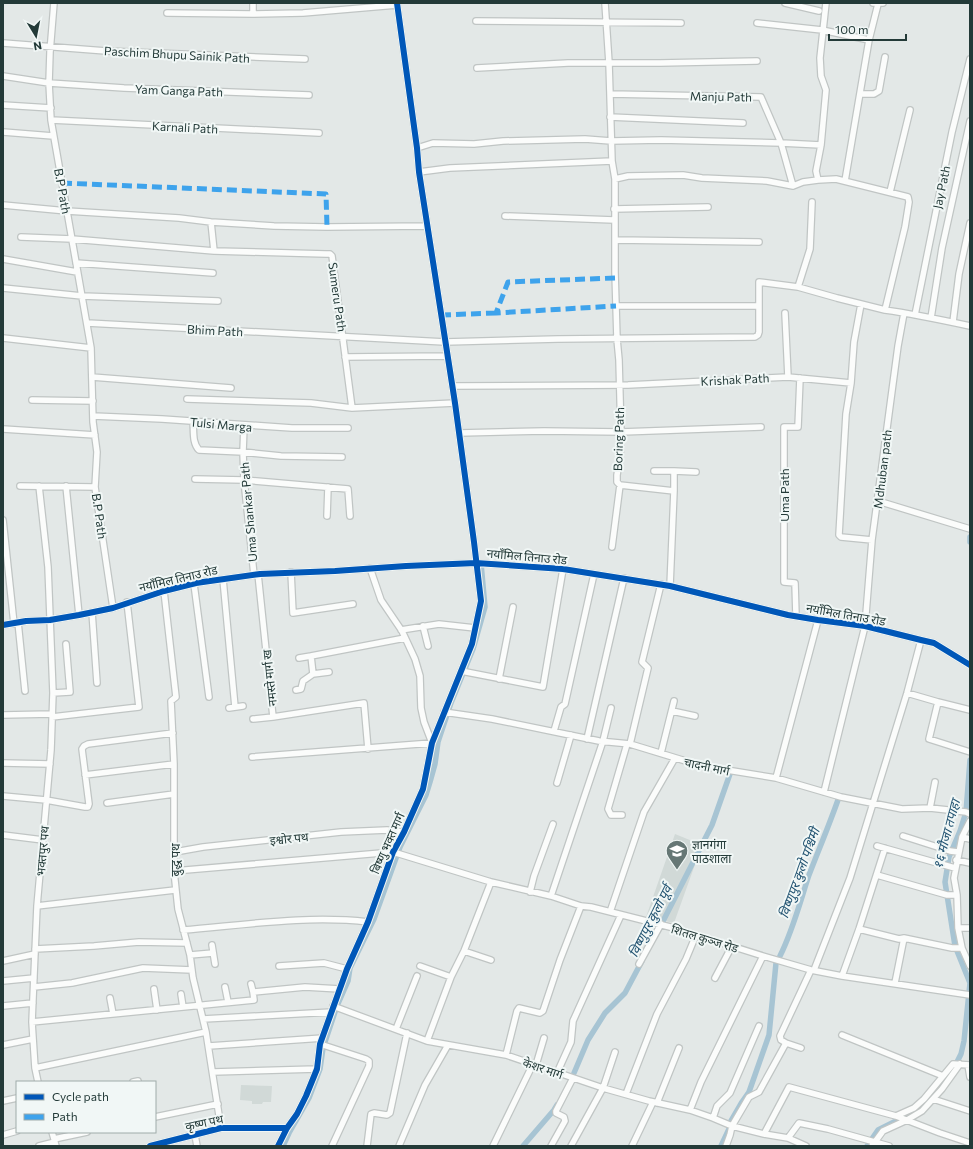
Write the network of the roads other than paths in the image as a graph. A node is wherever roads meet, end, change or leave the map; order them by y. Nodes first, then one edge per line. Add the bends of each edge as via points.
1 (54, 3) edge
2 (253, 3) edge
3 (605, 3) edge
4 (785, 3) edge
5 (826, 3) edge
6 (878, 3) edge
7 (397, 4) edge
8 (798, 4) edge
9 (820, 11) dead end
10 (167, 13) dead end
11 (253, 14) junction
12 (476, 21) dead end
13 (607, 23) junction
14 (681, 23) dead end
15 (757, 24) dead end
16 (822, 30) junction
17 (869, 40) junction
18 (3, 43) edge
19 (50, 47) junction
20 (885, 57) dead end
21 (304, 59) dead end
22 (970, 59) edge
23 (757, 61) dead end
24 (609, 63) junction
25 (477, 68) dead end
26 (3, 76) edge
27 (49, 83) junction
28 (610, 94) junction
29 (861, 94) junction
30 (309, 95) dead end
31 (3, 105) edge
32 (51, 108) junction
33 (910, 110) dead end
34 (610, 117) junction
35 (51, 120) junction
36 (970, 121) edge
37 (743, 123) dead end
38 (3, 132) edge
39 (319, 133) dead end
40 (53, 136) junction
41 (611, 141) junction
42 (781, 143) junction
43 (822, 145) junction
44 (417, 148) junction
45 (612, 161) junction
46 (419, 172) junction
47 (615, 179) junction
48 (818, 180) junction
49 (845, 181) junction
50 (794, 186) junction
51 (890, 192) junction
52 (812, 202) dead end
53 (3, 205) edge
54 (708, 207) dead end
55 (614, 209) junction
56 (67, 212) junction
57 (505, 216) dead end
58 (614, 220) junction
59 (211, 222) junction
60 (970, 223) edge
61 (427, 226) junction
62 (21, 237) dead end
63 (72, 239) junction
64 (615, 240) junction
65 (759, 242) dead end
66 (214, 251) junction
67 (3, 259) edge
68 (76, 263) junction
69 (77, 272) junction
70 (213, 273) dead end
71 (798, 287) junction
72 (3, 288) edge
73 (82, 296) junction
74 (218, 301) dead end
75 (861, 304) junction
76 (616, 306) junction
77 (758, 306) junction
78 (885, 310) junction
79 (785, 313) dead end
80 (904, 313) junction
81 (915, 315) junction
82 (931, 318) junction
83 (953, 322) junction
84 (87, 323) junction
85 (970, 326) edge
86 (343, 337) junction
87 (3, 338) edge
88 (617, 339) junction
89 (445, 342) junction
90 (90, 348) junction
91 (447, 356) junction
92 (345, 357) junction
93 (92, 377) junction
94 (788, 377) junction
95 (800, 378) junction
96 (852, 383) junction
97 (619, 385) junction
98 (452, 386) junction
99 (231, 388) dead end
100 (187, 399) dead end
101 (32, 400) dead end
102 (93, 401) junction
103 (455, 403) junction
104 (352, 408) junction
105 (93, 416) junction
106 (193, 421) junction
107 (244, 426) junction
108 (762, 427) dead end
109 (348, 428) dead end
110 (3, 429) edge
111 (621, 432) junction
112 (459, 433) junction
113 (95, 435) junction
114 (243, 452) junction
115 (342, 457) dead end
116 (654, 471) dead end
117 (674, 471) junction
118 (696, 472) dead end
119 (195, 479) dead end
120 (244, 480) junction
121 (20, 486) dead end
122 (39, 486) junction
123 (66, 486) junction
124 (620, 486) junction
125 (96, 487) junction
126 (328, 487) junction
127 (348, 489) junction
128 (355, 491) dead end
129 (674, 491) junction
130 (878, 501) junction
131 (327, 516) dead end
132 (350, 516) dead end
133 (3, 520) edge
134 (970, 530) edge
135 (872, 540) junction
136 (612, 547) dead end
137 (476, 563) junction
138 (370, 568) junction
139 (563, 569) junction
140 (291, 572) junction
141 (594, 574) junction
142 (256, 575) junction
143 (624, 578) junction
144 (223, 579) junction
145 (194, 584) junction
146 (661, 584) junction
147 (670, 586) junction
148 (164, 591) junction
149 (127, 602) junction
150 (353, 604) dead end
151 (513, 607) dead end
152 (113, 608) junction
153 (92, 612) junction
154 (80, 615) junction
155 (796, 616) junction
156 (50, 620) junction
157 (818, 620) junction
158 (16, 623) junction
159 (3, 625) edge
160 (422, 626) junction
161 (865, 626) junction
162 (475, 628) junction
163 (401, 630) junction
164 (405, 638) junction
165 (921, 640) junction
166 (66, 644) dead end
167 (428, 646) dead end
168 (311, 656) junction
169 (299, 658) dead end
170 (970, 665) edge
171 (463, 671) junction
172 (329, 672) dead end
173 (313, 674) junction
174 (499, 679) junction
175 (98, 683) dead end
176 (25, 690) dead end
177 (296, 690) dead end
178 (53, 693) junction
179 (907, 693) junction
180 (209, 697) dead end
181 (674, 701) dead end
182 (938, 702) junction
183 (243, 706) dead end
184 (235, 707) junction
185 (229, 708) dead end
186 (611, 708) dead end
187 (970, 710) edge
188 (672, 711) junction
189 (447, 712) junction
190 (3, 715) edge
191 (52, 716) junction
192 (695, 716) dead end
193 (273, 717) junction
194 (253, 719) dead end
195 (554, 731) junction
196 (173, 733) junction
197 (571, 735) junction
198 (587, 739) junction
199 (603, 742) junction
200 (432, 743) junction
201 (629, 744) junction
202 (368, 749) junction
203 (969, 751) edge
204 (661, 753) junction
205 (252, 757) dead end
206 (675, 758) junction
207 (3, 763) edge
208 (50, 764) junction
209 (174, 764) junction
210 (85, 775) junction
211 (776, 778) junction
212 (935, 782) dead end
213 (557, 783) dead end
214 (824, 792) junction
215 (174, 794) junction
216 (3, 796) edge
217 (46, 800) junction
218 (107, 803) dead end
219 (873, 803) junction
220 (930, 808) junction
221 (970, 814) edge
222 (622, 815) dead end
223 (970, 823) edge
224 (553, 824) dead end
225 (404, 832) junction
226 (3, 835) edge
227 (904, 836) dead end
228 (962, 837) junction
229 (970, 839) edge
230 (42, 840) junction
231 (877, 846) dead end
232 (885, 848) junction
233 (174, 852) junction
234 (393, 852) junction
235 (958, 852) junction
236 (956, 860) junction
237 (970, 862) edge
238 (955, 868) junction
239 (174, 871) junction
240 (877, 875) junction
241 (491, 882) junction
242 (175, 890) junction
243 (530, 892) junction
244 (957, 895) junction
245 (551, 896) junction
246 (37, 906) junction
247 (581, 906) junction
248 (610, 912) junction
249 (621, 915) junction
250 (368, 922) junction
251 (660, 924) junction
252 (958, 928) junction
253 (970, 928) edge
254 (858, 929) junction
255 (183, 930) junction
256 (696, 935) junction
257 (904, 938) junction
258 (187, 943) junction
259 (212, 945) dead end
260 (732, 946) junction
261 (962, 948) junction
262 (464, 951) junction
263 (35, 952) junction
264 (214, 953) junction
265 (190, 955) junction
266 (763, 956) junction
267 (491, 960) dead end
268 (3, 962) edge
269 (215, 964) dead end
270 (639, 964) dead end
271 (279, 966) dead end
272 (420, 966) dead end
273 (970, 966) edge
274 (347, 969) junction
275 (192, 970) junction
276 (812, 970) junction
277 (417, 976) dead end
278 (842, 976) junction
279 (451, 977) junction
280 (34, 978) junction
281 (715, 978) dead end
282 (3, 981) edge
283 (895, 983) junction
284 (252, 984) dead end
285 (34, 987) junction
286 (225, 987) dead end
287 (154, 989) dead end
288 (340, 989) junction
289 (253, 992) junction
290 (181, 994) dead end
291 (970, 995) edge
292 (110, 998) dead end
293 (228, 1002) junction
294 (33, 1003) junction
295 (200, 1005) junction
296 (3, 1006) edge
297 (183, 1007) junction
298 (335, 1008) junction
299 (157, 1010) junction
300 (113, 1014) junction
301 (203, 1019) junction
302 (32, 1022) junction
303 (759, 1026) dead end
304 (396, 1029) junction
305 (206, 1032) junction
306 (407, 1034) junction
307 (842, 1035) dead end
308 (323, 1038) junction
309 (544, 1038) dead end
310 (33, 1039) junction
311 (427, 1041) junction
312 (786, 1043) junction
313 (321, 1044) junction
314 (3, 1045) edge
315 (448, 1045) junction
316 (209, 1046) junction
317 (679, 1048) dead end
318 (802, 1048) dead end
319 (615, 1052) dead end
320 (506, 1055) junction
321 (534, 1064) junction
322 (960, 1064) junction
323 (969, 1065) edge
324 (35, 1068) junction
325 (317, 1069) junction
326 (213, 1072) junction
327 (557, 1073) junction
328 (943, 1076) junction
329 (970, 1077) edge
330 (573, 1078) junction
331 (38, 1081) edge
332 (602, 1088) junction
333 (626, 1094) junction
334 (16, 1098) edge
335 (933, 1099) junction
336 (3, 1102) edge
337 (655, 1103) junction
338 (218, 1104) junction
339 (690, 1110) junction
340 (970, 1112) edge
341 (896, 1116) junction
342 (156, 1117) edge
343 (713, 1118) junction
344 (907, 1120) junction
345 (732, 1126) junction
346 (222, 1128) junction
347 (287, 1128) junction
348 (16, 1131) edge
349 (84, 1133) edge
350 (3, 1134) edge
351 (764, 1134) junction
352 (195, 1135) junction
353 (788, 1138) junction
354 (55, 1142) edge
355 (873, 1142) edge
356 (970, 1143) edge
357 (39, 1146) edge
358 (150, 1146) edge
359 (197, 1146) edge
360 (278, 1146) edge
361 (332, 1146) edge
362 (367, 1146) edge
363 (399, 1146) edge
364 (493, 1146) edge
365 (551, 1146) edge
366 (571, 1146) edge
367 (632, 1146) edge
368 (726, 1146) edge
369 (806, 1146) edge
370 (889, 1146) edge

1 - 19 street, B.P Path
2 - 11 street
3 - 13 street, Boring Path
4 - 8 street
5 - 16 street
6 - 17 street
7 - 11 street via 303,13
7 - 44 street, बिष्णु भक्त मार्ग
8 - 9 street
10 - 11 street
12 - 13 street
13 - 14 street
13 - 24 street, Boring Path
15 - 16 street
16 - 17 street
16 - 43 street via 821,76 826,90
17 - 29 street
18 - 19 street, Paschim Bhupu Sainik Path
19 - 21 street, Paschim Bhupu Sainik Path
19 - 27 street, B.P Path
20 - 29 street via 878,91 874,94
22 - 81 street, Jay Path via 952,132
23 - 24 street
24 - 25 street via 568,62
24 - 28 street, Boring Path
26 - 27 street, Yam Ganga Path
27 - 30 street, Yam Ganga Path
27 - 32 street, B.P Path
28 - 34 street, Boring Path
28 - 42 street, Manju Path via 761,97
29 - 49 street
31 - 32 street
32 - 35 street, B.P Path
33 - 51 street
34 - 37 street
34 - 41 street, Boring Path
35 - 39 street, Karnali Path
35 - 40 street, B.P Path
36 - 82 street via 942,248
38 - 40 street
40 - 56 street, B.P Path
41 - 42 street
41 - 44 street via 586,139 474,144 433,143
41 - 45 street, Boring Path
42 - 43 street
42 - 50 street, Manju Path
43 - 48 street via 816,171
44 - 46 street, बिष्णु भक्त मार्ग
45 - 46 street via 450,168
45 - 47 street, Boring Path
46 - 61 street, बिष्णु भक्त मार्ग
47 - 50 street via 628,176 683,175 767,181
47 - 55 street, Boring Path
48 - 49 street
48 - 50 street
49 - 51 street
51 - 78 street via 908,197 909,202
52 - 71 street via 810,249
53 - 56 street
54 - 55 street
55 - 58 street, Boring Path
56 - 59 street
56 - 63 street, B.P Path
57 - 58 street
58 - 64 street, Boring Path
59 - 61 street via 327,228
59 - 66 street
60 - 83 street
61 - 89 street, बिष्णु भक्त मार्ग
62 - 63 street
63 - 66 street
63 - 68 street, B.P Path
64 - 65 street
64 - 76 street, Boring Path
66 - 86 street, Sumeru Path via 330,254
67 - 69 street
68 - 69 street, B.P Path
68 - 70 street
69 - 73 street, B.P Path
71 - 75 street
71 - 77 street via 759,282
72 - 73 street
73 - 74 street
73 - 84 street, B.P Path
75 - 78 street
75 - 96 street via 854,342
76 - 77 street
76 - 88 street, Boring Path
77 - 88 street, Bhim Path via 759,332 755,337
78 - 80 street
79 - 94 street
80 - 81 street
80 - 130 street, Mdhuban path
81 - 82 street
82 - 83 street
83 - 85 street
84 - 86 street, Bhim Path
84 - 90 street, B.P Path
86 - 89 street, Bhim Path
86 - 92 street, Sumeru Path
87 - 90 street
88 - 89 street, Bhim Path
88 - 97 street, Boring Path
89 - 91 street, बिष्णु भक्त मार्ग
90 - 93 street, B.P Path
91 - 92 street
91 - 98 street, बिष्णु भक्त मार्ग
92 - 104 street, Sumeru Path
93 - 99 street
93 - 102 street, B.P Path
94 - 95 street, Krishak Path
94 - 97 street, Krishak Path
95 - 96 street, Krishak Path
95 - 155 street, Uma Path via 798,427 784,427 784,582 795,583
96 - 135 street via 846,414 839,535
97 - 98 street, Krishak Path
97 - 111 street, Boring Path
98 - 103 street, बिष्णु भक्त मार्ग
100 - 104 street via 311,403
101 - 102 street
102 - 105 street, B.P Path
103 - 104 street
103 - 112 street, बिष्णु भक्त मार्ग
105 - 106 street, Tulsi Marga
105 - 113 street, B.P Path
106 - 107 street, Tulsi Marga
106 - 114 street via 196,447 199,450
107 - 109 street, Tulsi Marga
107 - 114 street
108 - 111 street
110 - 113 street
111 - 112 street
111 - 124 street, Boring Path via 617,475
112 - 137 street, बिष्णु भक्त मार्ग
113 - 125 street, B.P Path
114 - 115 street, Uma Shankar Path via 281,456
114 - 120 street, Uma Shankar Path
116 - 117 street
117 - 118 street
117 - 129 street
119 - 120 street
120 - 126 street
120 - 142 street, Uma Shankar Path
121 - 122 street
122 - 123 street
122 - 156 street, भक्तपुर पथ via 48,567
123 - 125 street
123 - 154 street
124 - 129 street, Boring Path
124 - 136 street
125 - 152 street, B.P Path
126 - 127 street
126 - 131 street
127 - 128 street
127 - 132 street
129 - 147 street
130 - 134 street
130 - 135 street, Mdhuban path
133 - 158 street
135 - 161 street, Mdhuban path
137 - 138 street, नयाँमिल तिनाउ रोड
137 - 139 street, नयाँमिल तिनाउ रोड
137 - 162 street, बिष्णु भक्त मार्ग via 481,601
138 - 140 street, नयाँमिल तिनाउ रोड
138 - 163 street via 381,600
139 - 141 street, नयाँमिल तिनाउ रोड
139 - 174 street via 543,687
140 - 142 street, नयाँमिल तिनाउ रोड
140 - 150 street via 293,613
141 - 143 street, नयाँमिल तिनाउ रोड
141 - 195 street via 565,704 561,707
142 - 144 street, नयाँमिल तिनाउ रोड
142 - 193 street, नमस्ते मार्ग ख
143 - 146 street, नयाँमिल तिनाउ रोड
143 - 198 street
144 - 145 street, नयाँमिल तिनाउ रोड
144 - 184 street
145 - 148 street, नयाँमिल तिनाउ रोड
145 - 180 street
146 - 147 street, नयाँमिल तिनाउ रोड
146 - 201 street via 642,662 648,668
147 - 155 street, नयाँमिल तिनाउ रोड
148 - 149 street, नयाँमिल तिनाउ रोड
148 - 196 street, बुद्ध पथ via 176,697 171,701
149 - 152 street, नयाँमिल तिनाउ रोड
149 - 191 street via 139,707
151 - 174 street
152 - 153 street, नयाँमिल तिनाउ रोड
153 - 154 street, नयाँमिल तिनाउ रोड
153 - 175 street
154 - 156 street, नयाँमिल तिनाउ रोड
155 - 157 street, नयाँमिल तिनाउ रोड
156 - 158 street, नयाँमिल तिनाउ रोड
156 - 178 street, भक्तपुर पथ
157 - 161 street, नयाँमिल तिनाउ रोड
157 - 211 street
158 - 159 street, नयाँमिल तिनाउ रोड
158 - 176 street
160 - 162 street via 439,624
160 - 163 street
160 - 167 street
161 - 165 street, नयाँमिल तिनाउ रोड
161 - 214 street, Mdhuban path
162 - 171 street, बिष्णु भक्त मार्ग
163 - 164 street
164 - 168 street
164 - 200 street via 420,676 421,708
165 - 170 street, नयाँमिल तिनाउ रोड via 934,643
165 - 179 street
166 - 178 street via 70,692
168 - 169 street
168 - 173 street
171 - 174 street
171 - 189 street, बिष्णु भक्त मार्ग
172 - 173 street
173 - 177 street via 303,681 301,689
178 - 191 street, भक्तपुर पथ
179 - 182 street
179 - 219 street
181 - 188 street
182 - 187 street
182 - 203 street via 928,739
183 - 184 street
184 - 185 street
186 - 199 street
188 - 192 street
188 - 204 street
189 - 195 street, चादनी मार्ग
189 - 200 street, बिष्णु भक्त मार्ग
190 - 191 street
191 - 208 street, भक्तपुर पथ
193 - 194 street
193 - 202 street, नमस्ते मार्ग ख via 364,703
195 - 197 street, चादनी मार्ग
196 - 209 street, बुद्ध पथ
196 - 210 street via 88,744 82,749
197 - 198 street, चादनी मार्ग
197 - 213 street
198 - 199 street, चादनी मार्ग
199 - 201 street, चादनी मार्ग
199 - 245 street
200 - 202 street
200 - 225 street, बिष्णु भक्त मार्ग via 423,789
201 - 204 street, चादनी मार्ग
201 - 222 street via 608,809 610,815
202 - 205 street
204 - 206 street, चादनी मार्ग
206 - 211 street, चादनी मार्ग via 702,766
206 - 248 street via 644,812
207 - 208 street
208 - 217 street, भक्तपुर पथ
209 - 210 street
209 - 215 street, बुद्ध पथ
210 - 217 street via 88,807
211 - 214 street, चादनी मार्ग
212 - 220 street
214 - 219 street, चादनी मार्ग
215 - 218 street
215 - 233 street, बुद्ध पथ
216 - 217 street
217 - 230 street, भक्तपुर पथ
219 - 220 street, चादनी मार्ग via 902,809
219 - 276 street via 850,878
220 - 221 street, चादनी मार्ग
223 - 228 street
224 - 243 street
225 - 233 street, इश्वोर पथ via 341,832
225 - 234 street, बिष्णु भक्त मार्ग
226 - 230 street
227 - 235 street
228 - 229 street
228 - 235 street
230 - 246 street, भक्तपुर पथ
231 - 232 street
232 - 238 street
232 - 240 street
233 - 239 street, बुद्ध पथ
234 - 239 street
234 - 241 street, शितल कुञ्ज रोड
234 - 250 street, बिष्णु भक्त मार्ग
235 - 236 street
236 - 237 street
236 - 238 street
238 - 244 street
239 - 242 street, बुद्ध पथ
240 - 244 street via 947,895
240 - 254 street
241 - 243 street, शितल कुञ्ज रोड
241 - 262 street
242 - 246 street
242 - 255 street, बुद्ध पथ
243 - 245 street, शितल कुञ्ज रोड
244 - 252 street
245 - 247 street, शितल कुञ्ज रोड
246 - 263 street, भक्तपुर पथ
247 - 248 street, शितल कुञ्ज रोड
247 - 320 street via 543,1011 540,1013 519,1008
248 - 249 street, शितल कुञ्ज रोड
249 - 251 street, शितल कुञ्ज रोड
249 - 327 street via 573,1021 571,1042
250 - 255 street via 289,921
250 - 274 street, बिष्णु भक्त मार्ग
251 - 256 street, शितल कुञ्ज रोड
251 - 270 street
252 - 253 street
252 - 261 street
254 - 257 street
254 - 278 street
255 - 258 street, बुद्ध पथ
256 - 260 street, शितल कुञ्ज रोड
256 - 333 street via 657,1014
257 - 261 street
257 - 283 street
258 - 263 street via 140,942
258 - 265 street, बुद्ध पथ
259 - 264 street
260 - 266 street, शितल कुञ्ज रोड
260 - 281 street
261 - 273 street
262 - 267 street
262 - 279 street
263 - 268 street
263 - 280 street, भक्तपुर पथ
264 - 265 street
264 - 269 street
265 - 275 street, बुद्ध पथ
266 - 276 street, शितल कुञ्ज रोड
266 - 339 street via 701,1082
271 - 274 street via 324,962
272 - 279 street
274 - 288 street, बिष्णु भक्त मार्ग
275 - 285 street via 143,968 72,983
275 - 295 street, बुद्ध पथ
276 - 278 street, शितल कुञ्ज रोड
276 - 312 street via 780,1036
277 - 304 street
278 - 283 street, शितल कुञ्ज रोड
279 - 311 street
280 - 282 street
280 - 285 street, भक्तपुर पथ
283 - 291 street, शितल कुञ्ज रोड
284 - 289 street
285 - 294 street, भक्तपुर पथ
286 - 293 street
287 - 299 street
288 - 289 street via 305,987
288 - 298 street, बिष्णु भक्त मार्ग
289 - 293 street via 254,1000
290 - 297 street
292 - 300 street
293 - 295 street
294 - 296 street
294 - 302 street, भक्तपुर पथ
295 - 297 street
295 - 301 street, बुद्ध पथ
297 - 299 street
298 - 301 street
298 - 304 street, केशर मार्ग
298 - 308 street, बिष्णु भक्त मार्ग
299 - 300 street
300 - 302 street
301 - 305 street, बुद्ध पथ
302 - 310 street, भक्तपुर पथ
303 - 343 street via 730,1093 717,1106
304 - 306 street, केशर मार्ग
305 - 316 street, बुद्ध पथ
305 - 324 street
306 - 311 street, केशर मार्ग
306 - 362 street via 390,1113 387,1116 371,1114
307 - 328 street
308 - 313 street, बिष्णु भक्त मार्ग
308 - 316 street
309 - 321 street
310 - 314 street
310 - 324 street, भक्तपुर पथ
311 - 315 street, केशर मार्ग
312 - 318 street
312 - 345 street via 760,1092 749,1097
313 - 325 street, बिष्णु भक्त मार्ग
313 - 361 street via 369,1061
315 - 320 street, केशर मार्ग
315 - 363 street via 425,1085
316 - 326 street, बुद्ध पथ
317 - 337 street
319 - 332 street
320 - 321 street, केशर मार्ग
321 - 327 street, केशर मार्ग
321 - 364 street
322 - 323 street
322 - 328 street via 953,1064
322 - 335 street
323 - 329 street
324 - 331 street, भक्तपुर पथ
325 - 326 street
325 - 347 street, बिष्णु भक्त मार्ग via 297,1114
326 - 338 street, बुद्ध पथ
327 - 330 street, केशर मार्ग
328 - 341 street via 914,1108
330 - 332 street, केशर मार्ग
330 - 365 street via 556,1111 565,1120
332 - 333 street, केशर मार्ग
332 - 366 street
333 - 337 street, केशर मार्ग
334 - 336 street
335 - 340 street
335 - 344 street via 922,1111
337 - 339 street, केशर मार्ग
337 - 367 street
338 - 342 street
338 - 346 street, बुद्ध पथ
339 - 343 street, केशर मार्ग
341 - 344 street
341 - 351 street via 789,1087
343 - 345 street, केशर मार्ग
344 - 355 street via 883,1131
344 - 356 street
345 - 351 street, केशर मार्ग
345 - 368 street
346 - 347 street, कृष्ण पथ
346 - 352 street, कृष्ण पथ
347 - 360 street, बिष्णु भक्त मार्ग
348 - 350 street
349 - 354 street
351 - 353 street, केशर मार्ग
352 - 358 street, कृष्ण पथ
352 - 359 street
353 - 355 street via 799,1123
353 - 369 street, केशर मार्ग
354 - 357 street
355 - 370 street

